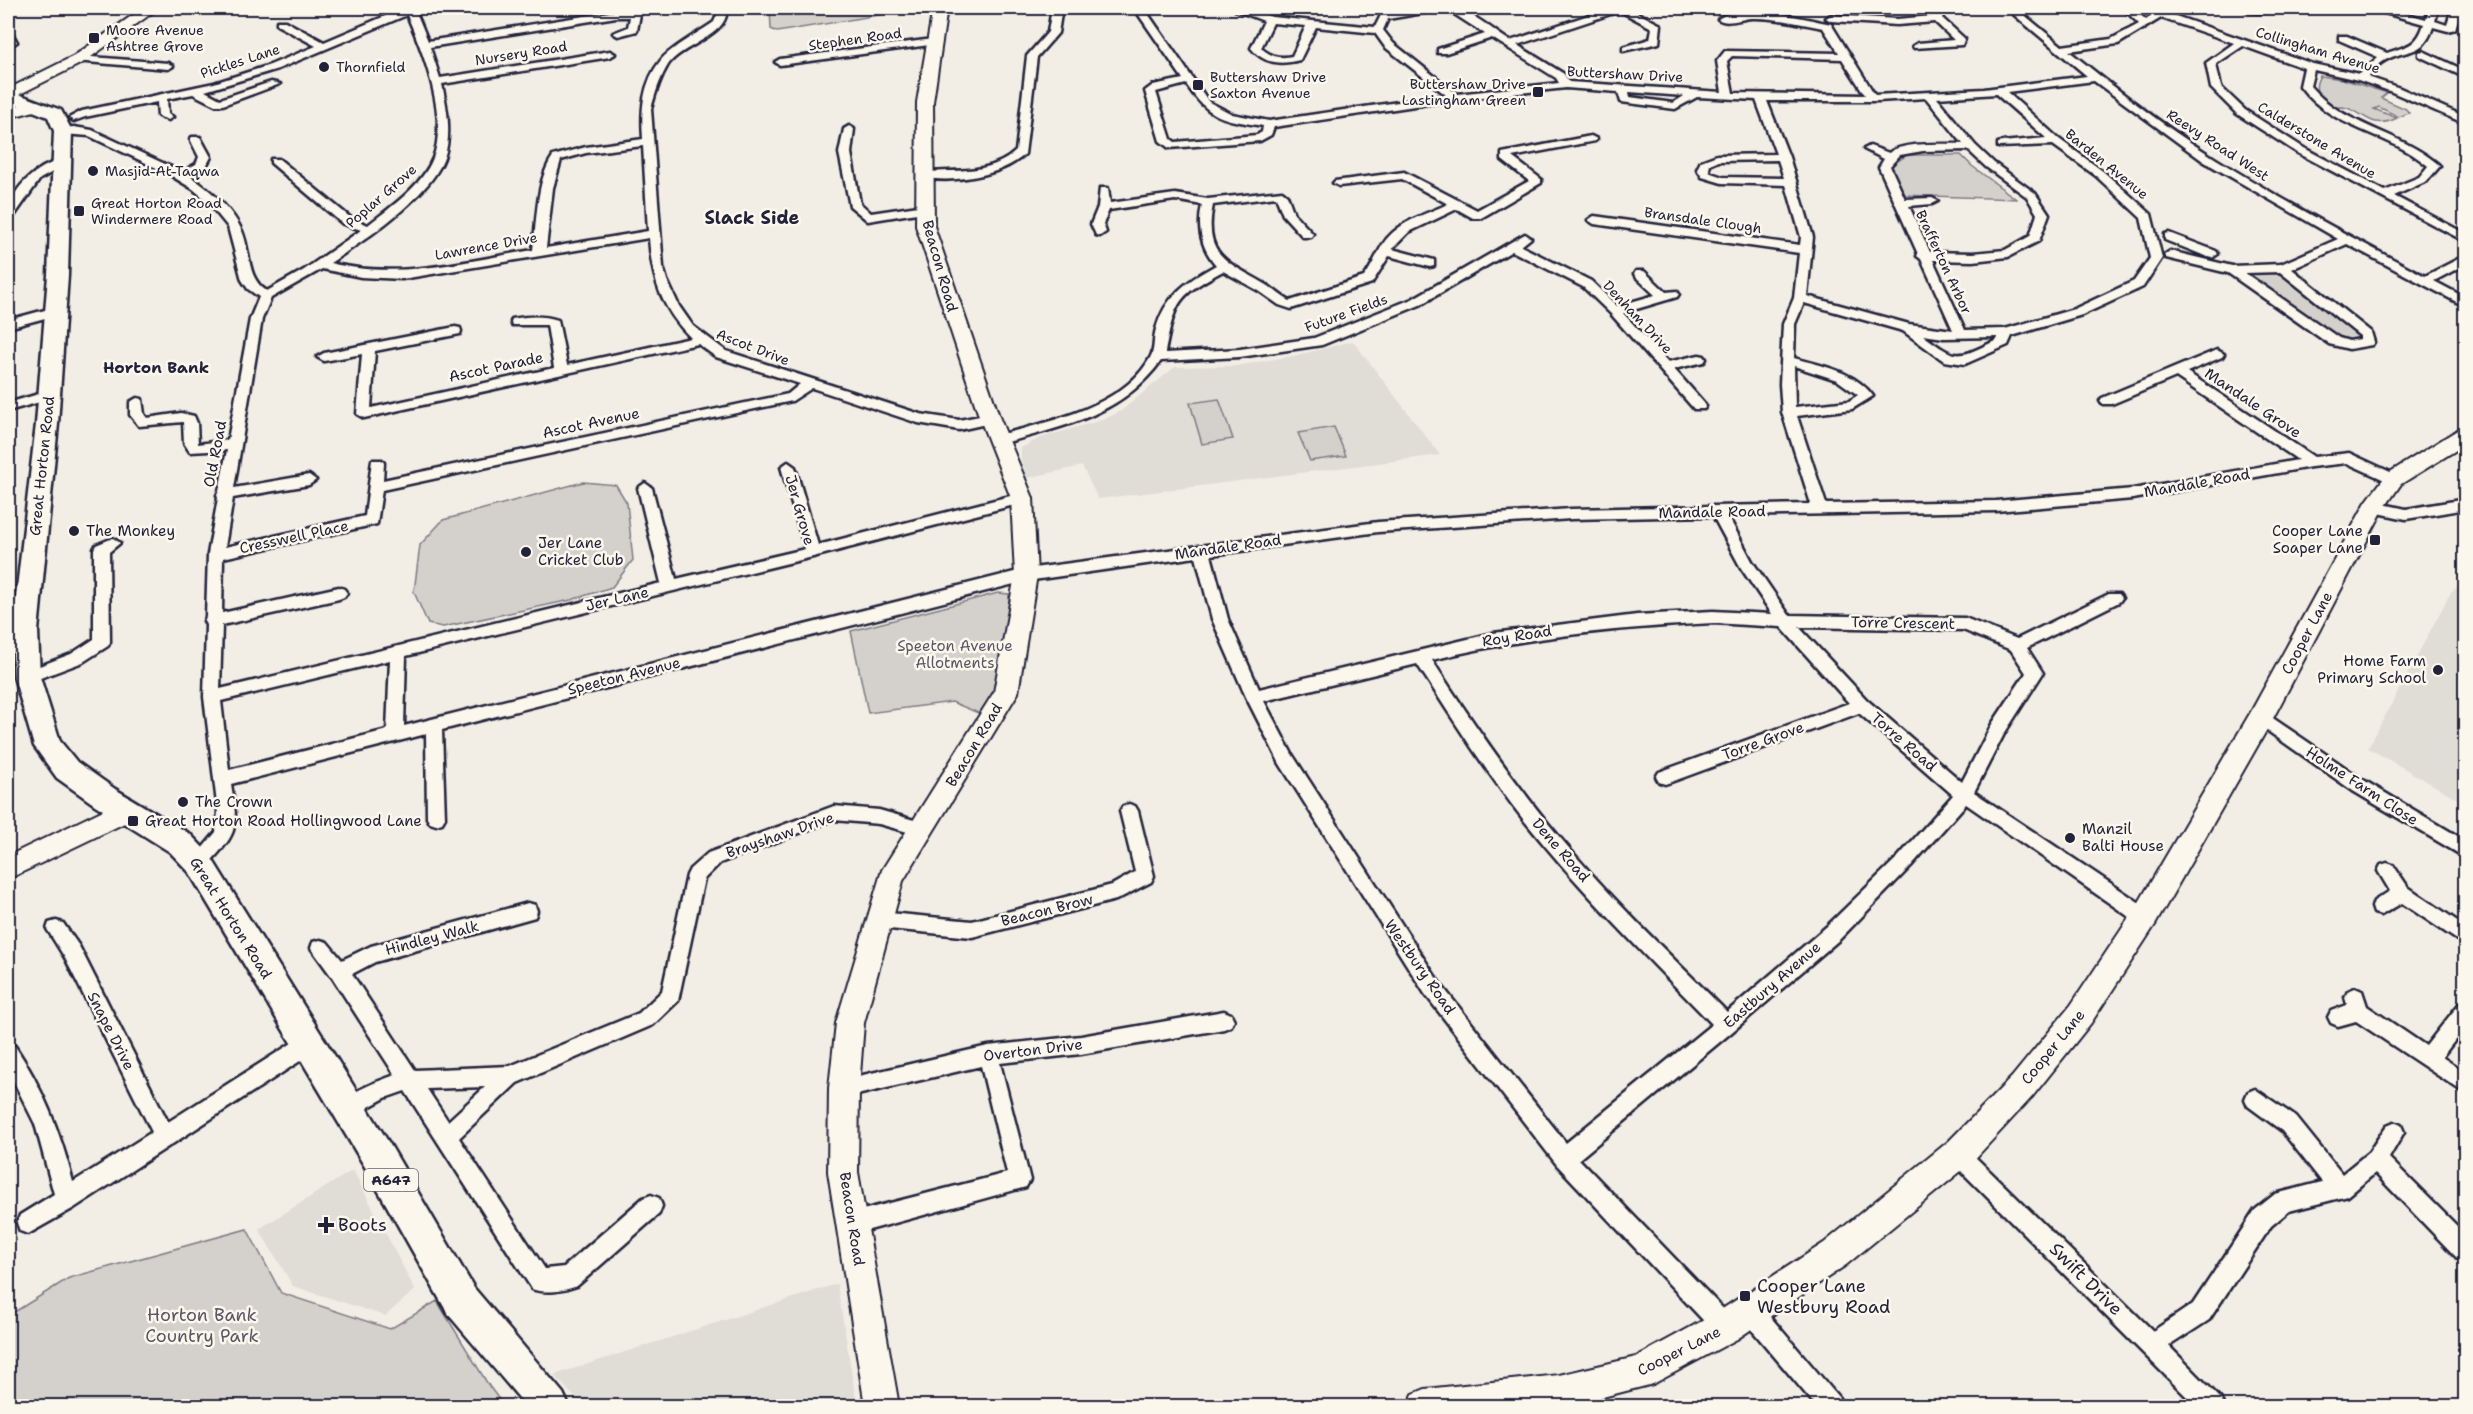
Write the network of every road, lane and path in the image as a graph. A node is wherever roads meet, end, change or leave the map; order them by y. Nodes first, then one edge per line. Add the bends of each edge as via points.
1 (152, 8) edge
2 (413, 8) edge
3 (721, 8) edge
4 (940, 8) edge
5 (1057, 8) edge
6 (1139, 8) edge
7 (1238, 8) edge
8 (1472, 8) edge
9 (1620, 8) edge
10 (2011, 8) edge
11 (2128, 8) edge
12 (2245, 8) edge
13 (2272, 8) edge
14 (2377, 8) edge
15 (2434, 8) edge
16 (2452, 8) edge
17 (1393, 10) edge
18 (2164, 11) edge
19 (1457, 12) junction
20 (1936, 13) edge
21 (1829, 17) edge
22 (1721, 19) dead end
23 (1270, 20) junction
24 (281, 23) dead end
25 (2429, 23) junction
26 (1312, 25) junction
27 (2145, 25) junction
28 (646, 26) dead end
29 (633, 29) junction
30 (1378, 30) junction
31 (618, 33) dead end
32 (8, 34) edge
33 (1494, 34) junction
34 (2343, 38) dead end
35 (933, 42) junction
36 (2243, 42) junction
37 (1510, 44) junction
38 (8, 45) edge
39 (423, 45) junction
40 (324, 46) junction
41 (1456, 46) junction
42 (1918, 46) dead end
43 (1627, 49) dead end
44 (2060, 49) junction
45 (1442, 51) dead end
46 (610, 54) dead end
47 (1467, 54) dead end
48 (2423, 54) dead end
49 (1846, 56) junction
50 (2385, 56) junction
51 (79, 58) junction
52 (780, 62) dead end
53 (168, 66) dead end
54 (2310, 66) junction
55 (2466, 75) edge
56 (2094, 78) junction
57 (2361, 78) junction
58 (1188, 81) junction
59 (436, 82) junction
60 (275, 84) dead end
61 (1566, 85) junction
62 (1998, 90) junction
63 (196, 91) junction
64 (8, 95) edge
65 (1728, 96) junction
66 (1930, 96) junction
67 (162, 97) junction
68 (1455, 97) junction
69 (1760, 97) junction
70 (1872, 98) junction
71 (8, 113) edge
72 (168, 117) dead end
73 (57, 118) junction
74 (2466, 121) edge
75 (1269, 124) junction
76 (849, 129) dead end
77 (196, 139) dead end
78 (1591, 139) dead end
79 (2055, 141) junction
80 (647, 142) junction
81 (2002, 145) dead end
82 (1971, 147) junction
83 (1870, 149) dead end
84 (1783, 157) junction
85 (275, 161) dead end
86 (63, 162) junction
87 (1887, 163) junction
88 (184, 175) junction
89 (926, 175) junction
90 (1791, 182) junction
91 (1336, 183) dead end
92 (1104, 190) dead end
93 (2383, 196) junction
94 (1932, 201) dead end
95 (1209, 202) junction
96 (1900, 203) junction
97 (1458, 204) junction
98 (1104, 207) junction
99 (925, 209) junction
100 (8, 216) edge
101 (1594, 220) dead end
102 (369, 229) junction
103 (656, 233) junction
104 (1114, 235) dead end
105 (1307, 236) dead end
106 (2169, 237) dead end
107 (1525, 238) dead end
108 (2466, 238) edge
109 (2347, 240) junction
110 (1512, 246) junction
111 (2190, 246) junction
112 (1807, 250) junction
113 (1386, 251) junction
114 (539, 253) junction
115 (2212, 254) dead end
116 (1923, 256) junction
117 (2466, 260) edge
118 (1430, 264) dead end
119 (321, 265) junction
120 (1224, 266) junction
121 (2283, 268) junction
122 (2232, 270) junction
123 (1640, 274) dead end
124 (2426, 281) junction
125 (266, 296) junction
126 (1800, 298) junction
127 (2466, 303) edge
128 (56, 311) junction
129 (1615, 311) junction
130 (517, 322) dead end
131 (8, 324) edge
132 (1908, 328) junction
133 (455, 331) dead end
134 (1961, 333) junction
135 (2006, 333) junction
136 (699, 340) junction
137 (369, 348) junction
138 (2217, 354) dead end
139 (324, 357) dead end
140 (1158, 357) junction
141 (1699, 359) dead end
142 (1787, 360) junction
143 (1665, 368) junction
144 (561, 370) junction
145 (2177, 371) junction
146 (810, 383) junction
147 (49, 395) junction
148 (2108, 401) dead end
149 (137, 402) dead end
150 (1699, 406) dead end
151 (8, 407) edge
152 (1789, 412) junction
153 (363, 414) junction
154 (990, 419) junction
155 (363, 428) dead end
156 (2466, 434) edge
157 (998, 440) junction
158 (234, 444) junction
159 (2311, 462) junction
160 (377, 463) dead end
161 (788, 467) dead end
162 (2394, 479) junction
163 (309, 480) dead end
164 (375, 487) junction
165 (645, 488) dead end
166 (224, 495) junction
167 (1022, 498) junction
168 (2466, 504) edge
169 (2374, 507) junction
170 (1820, 510) junction
171 (1718, 512) junction
172 (113, 543) dead end
173 (1202, 550) junction
174 (813, 552) junction
175 (216, 554) junction
176 (1026, 575) junction
177 (670, 587) junction
178 (339, 592) dead end
179 (2114, 598) dead end
180 (212, 621) junction
181 (1785, 621) junction
182 (2017, 646) junction
183 (398, 651) junction
184 (1420, 655) junction
185 (27, 677) junction
186 (212, 697) junction
187 (1254, 697) junction
188 (1861, 705) junction
189 (2261, 717) junction
190 (434, 724) junction
191 (395, 734) junction
192 (1665, 777) dead end
193 (222, 779) junction
194 (1964, 794) junction
195 (126, 810) junction
196 (1129, 811) dead end
197 (436, 818) dead end
198 (922, 829) junction
199 (2466, 851) edge
200 (199, 863) junction
201 (8, 868) edge
202 (2387, 871) dead end
203 (2402, 893) junction
204 (2381, 907) dead end
205 (528, 911) dead end
206 (2145, 916) junction
207 (879, 921) junction
208 (56, 929) dead end
209 (2466, 938) edge
210 (320, 948) dead end
211 (339, 971) junction
212 (2466, 1010) edge
213 (2338, 1017) dead end
214 (1224, 1020) dead end
215 (1726, 1025) junction
216 (310, 1043) junction
217 (8, 1053) edge
218 (988, 1055) junction
219 (2428, 1059) junction
220 (510, 1076) junction
221 (409, 1080) junction
222 (2466, 1085) edge
223 (844, 1088) junction
224 (2255, 1099) dead end
225 (349, 1108) junction
226 (2394, 1132) dead end
227 (164, 1135) junction
228 (446, 1137) junction
229 (1958, 1154) junction
230 (1564, 1158) junction
231 (2376, 1159) junction
232 (2341, 1189) junction
233 (66, 1200) junction
234 (651, 1206) dead end
235 (28, 1223) dead end
236 (851, 1224) junction
237 (2466, 1251) edge
238 (1749, 1309) junction
239 (1725, 1327) junction
240 (2151, 1345) junction
241 (550, 1407) edge
242 (882, 1407) edge
243 (1425, 1407) edge
244 (1831, 1407) edge
245 (2212, 1407) edge

1 - 51 main road
2 - 39 street, Poplar Grove
2 - 40 street, Pickles Lane
3 - 80 street, Ascot Drive via 718,24 663,65 647,101
4 - 35 main road, Beacon Road
5 - 89 street via 1053,33 1032,56 1021,152 1014,161 990,171
6 - 58 street, Buttershaw Drive
7 - 23 street
8 - 19 street
9 - 37 street via 1587,14
9 - 43 street via 1657,27 1655,41
10 - 44 street, Reevy Road West
11 - 27 street
12 - 13 street
14 - 25 street
15 - 25 street
16 - 25 street via 2456,10 2451,27
17 - 19 street
17 - 30 street
18 - 27 street
18 - 36 street, Collingham Avenue
19 - 33 street
20 - 21 street via 1899,26
20 - 42 street via 1960,39 1958,43
21 - 22 street via 1746,14
21 - 49 street
23 - 26 street
23 - 26 street via 1256,48 1265,57 1284,61 1296,58
24 - 40 street
25 - 50 street via 2424,39 2413,48
26 - 30 street
27 - 44 street via 2114,42
28 - 29 street
29 - 31 street
29 - 39 street via 636,15 624,13
30 - 68 street via 1389,45
32 - 38 street via 12,42
33 - 37 street
33 - 41 street
34 - 50 street
35 - 52 street, Stephen Road
35 - 89 main road, Beacon Road via 925,102
36 - 54 street, Collingham Avenue
36 - 93 street, Calderstone Avenue via 2211,63 2216,88 2241,112
37 - 61 street via 1560,76
39 - 59 street, Poplar Grove
40 - 63 street, Pickles Lane via 274,67
41 - 45 street
41 - 47 street
44 - 56 street, Reevy Road West
46 - 59 street, Nursery Road
48 - 55 street
49 - 65 street via 1730,53 1722,61
49 - 70 street
50 - 57 street
51 - 53 street
51 - 64 main road
54 - 57 street, Collingham Avenue
54 - 93 street via 2305,86 2314,99 2341,116 2417,151 2434,166 2423,179
56 - 62 street, Buttershaw Drive
56 - 109 street, Reevy Road West via 2236,176
57 - 74 street, Collingham Avenue
58 - 75 street, Buttershaw Drive via 1205,104 1229,117
58 - 75 street via 1150,91 1166,141 1173,146 1260,138 1267,133
59 - 102 street, Poplar Grove via 443,109 438,159 427,178
60 - 63 street via 219,103
61 - 65 street, Buttershaw Drive via 1623,88 1625,100 1675,106 1695,94
61 - 68 street, Buttershaw Drive
62 - 66 street, Buttershaw Drive
62 - 79 street, Barden Avenue
63 - 67 street, Pickles Lane
64 - 73 main road
65 - 69 street, Buttershaw Drive
66 - 70 street, Buttershaw Drive
66 - 82 street
67 - 72 street via 163,116
67 - 73 street, Pickles Lane
68 - 75 street, Buttershaw Drive
69 - 70 street, Buttershaw Drive
69 - 84 street
71 - 73 main road
73 - 86 main road, Great Horton Road / A647
73 - 88 street
76 - 99 street via 845,153 854,204 868,217
77 - 88 street via 205,157 201,166
78 - 97 street via 1506,155 1538,181 1477,215
79 - 81 street
79 - 135 street, Barden Avenue via 2100,174 2147,217 2156,258 2139,284 2078,312
80 - 103 street, Ascot Drive
80 - 114 street via 573,153 553,163
82 - 87 street via 1923,147 1896,152
82 - 116 street via 2031,195 2043,214 2035,238 2008,253
83 - 87 street
84 - 90 street
84 - 90 street via 1717,158 1705,163 1703,169 1706,175 1722,180
85 - 102 street via 348,221
86 - 100 street via 37,174
86 - 128 main road, Great Horton Road / A647
87 - 96 street, Brafferton Arbor
88 - 125 street via 218,203 236,230 251,285
89 - 99 main road, Beacon Road
90 - 112 street
91 - 97 street via 1409,171
92 - 98 street
93 - 108 street, Calderstone Avenue
94 - 96 street, Brafferton Arbor
95 - 98 street via 1174,197
95 - 105 street via 1278,193 1289,215
95 - 120 street via 1204,224 1210,245
96 - 116 street, Brafferton Arbor
97 - 113 street via 1398,234
98 - 104 street via 1096,233
99 - 154 main road, Beacon Road via 925,226
101 - 112 street, Bransdale Clough
102 - 119 street, Poplar Grove
103 - 114 street, Lawrence Drive
103 - 136 street, Ascot Drive via 661,286 669,303
106 - 111 street
107 - 110 street, Future Fields
109 - 121 street
109 - 124 street, Reevy Road West
110 - 129 street, Denham Drive via 1580,279
110 - 140 street, Future Fields via 1416,302 1317,342 1240,353
111 - 115 street
111 - 122 street via 2176,257
112 - 126 street
113 - 118 street
113 - 120 street via 1368,280 1291,305
114 - 119 street, Lawrence Drive via 402,275 375,276
116 - 134 street, Brafferton Arbor
117 - 124 street
119 - 125 street, Poplar Grove
120 - 140 street via 1184,288 1170,307
121 - 122 street
121 - 122 street via 2366,335 2367,342 2349,345 2334,341
123 - 129 street via 1668,295
124 - 127 street, Reevy Road West
125 - 158 street, Old Road via 256,319
126 - 132 street, Barden Avenue
126 - 142 street via 1789,324
128 - 131 street
128 - 147 main road, Great Horton Road / A647
129 - 143 street, Denham Drive
130 - 144 street via 553,323
132 - 134 street, Barden Avenue
132 - 135 street via 1944,357 1965,360 2003,342
133 - 137 street
134 - 135 street, Barden Avenue
136 - 144 street, Ascot Parade
136 - 146 street, Ascot Drive via 722,354
137 - 139 street
137 - 153 street
138 - 145 street, Mandale Grove
140 - 157 street via 1144,375 1105,406
141 - 143 street
142 - 152 street
142 - 152 street via 1830,373 1860,387 1866,396 1852,405
143 - 150 street, Denham Drive
144 - 153 street, Ascot Parade
145 - 148 street, Mandale Grove
145 - 159 street, Mandale Grove
146 - 154 street, Ascot Drive via 941,423
146 - 164 street, Ascot Avenue via 792,397
147 - 151 street
147 - 185 main road, Great Horton Road / A647 via 25,631
149 - 158 street via 137,415 144,423 189,419 189,441 195,449
152 - 170 street
153 - 155 street
154 - 157 main road, Beacon Road
156 - 162 main road, Cooper Lane
157 - 167 main road, Beacon Road
158 - 166 street, Old Road
159 - 162 street, Mandale Road via 2349,458
159 - 170 street, Mandale Road via 2133,494 1996,506
160 - 164 street
161 - 174 street, Jer Grove
162 - 169 main road, Cooper Lane
163 - 166 street
164 - 175 street, Cresswell Place via 372,520
165 - 177 street
166 - 175 street, Old Road
167 - 174 street, Jer Lane
167 - 176 main road, Beacon Road
168 - 169 street via 2406,514
169 - 189 main road, Cooper Lane
170 - 171 street, Mandale Road
171 - 173 street, Mandale Road via 1571,514 1378,527
171 - 181 street, Torre Road via 1746,564
172 - 185 street via 101,549 102,642 77,658
173 - 176 street, Mandale Road
173 - 187 street, Westbury Road via 1220,619
174 - 177 street, Jer Lane
175 - 180 street, Old Road
176 - 190 street, Speeton Avenue
176 - 198 main road, Beacon Road via 1006,693
177 - 183 street, Jer Lane
178 - 180 street
179 - 182 street
180 - 186 street, Old Road
181 - 182 street, Torre Crescent via 1965,624
181 - 184 street, Roy Road via 1713,617 1626,622 1493,639
181 - 188 street, Torre Road
182 - 194 street via 2035,674 1998,729
183 - 186 street, Jer Lane
183 - 191 street
184 - 187 street, Roy Road
184 - 215 street, Dene Road via 1475,741 1530,815 1614,911
185 - 195 main road, Great Horton Road / A647 via 48,746 67,770
186 - 193 street, Old Road
187 - 230 street, Westbury Road via 1286,759 1432,988
188 - 192 street, Torre Grove
188 - 194 street, Torre Road
189 - 199 street, Holme Farm Close via 2359,786
189 - 206 main road, Cooper Lane
190 - 191 street, Speeton Avenue
190 - 197 street
191 - 193 street, Speeton Avenue
193 - 200 street, Old Road via 227,812 224,835
194 - 206 street, Torre Road
194 - 215 street, Eastbury Avenue via 1905,861 1833,933
195 - 200 main road, Great Horton Road / A647 via 180,843
195 - 201 main road
196 - 207 street, Beacon Brow via 1146,876 1116,892 972,929
198 - 207 main road, Beacon Road via 891,878
198 - 220 street, Brayshaw Drive via 879,817 834,813 714,858 696,875 671,995 646,1019
200 - 216 main road, Great Horton Road / A647
202 - 203 street
203 - 204 street
203 - 209 street
205 - 211 street, Hindley Walk via 371,955
206 - 229 main road, Cooper Lane via 2081,1014 2022,1087
207 - 223 main road, Beacon Road via 850,1023
208 - 227 street, Snape Drive via 72,952
210 - 211 street
211 - 221 street
212 - 219 street
213 - 219 street via 2356,1004
214 - 218 street, Overton Drive via 1081,1045
215 - 230 street, Eastbury Avenue
216 - 225 main road, Great Horton Road / A647
216 - 227 street
217 - 233 street via 46,1122
218 - 223 street, Overton Drive
218 - 236 street via 1019,1180
219 - 222 street
220 - 221 street, Brayshaw Drive
220 - 228 street, Brayshaw Drive
221 - 225 street, Brayshaw Drive
221 - 228 street
223 - 236 main road, Beacon Road via 843,1172
224 - 232 street via 2289,1124
225 - 241 main road, Great Horton Road / A647 via 461,1301
226 - 231 street
227 - 233 street
228 - 234 street via 540,1281 569,1278
229 - 238 main road, Cooper Lane via 1834,1254
229 - 240 street, Swift Drive
230 - 239 street, Westbury Road
231 - 232 street
231 - 237 street
232 - 240 street via 2283,1202 2263,1218 2201,1312
233 - 235 street
236 - 242 main road, Beacon Road
238 - 239 main road, Cooper Lane
238 - 244 street
239 - 243 main road, Cooper Lane via 1641,1372 1559,1392
240 - 245 street, Swift Drive

